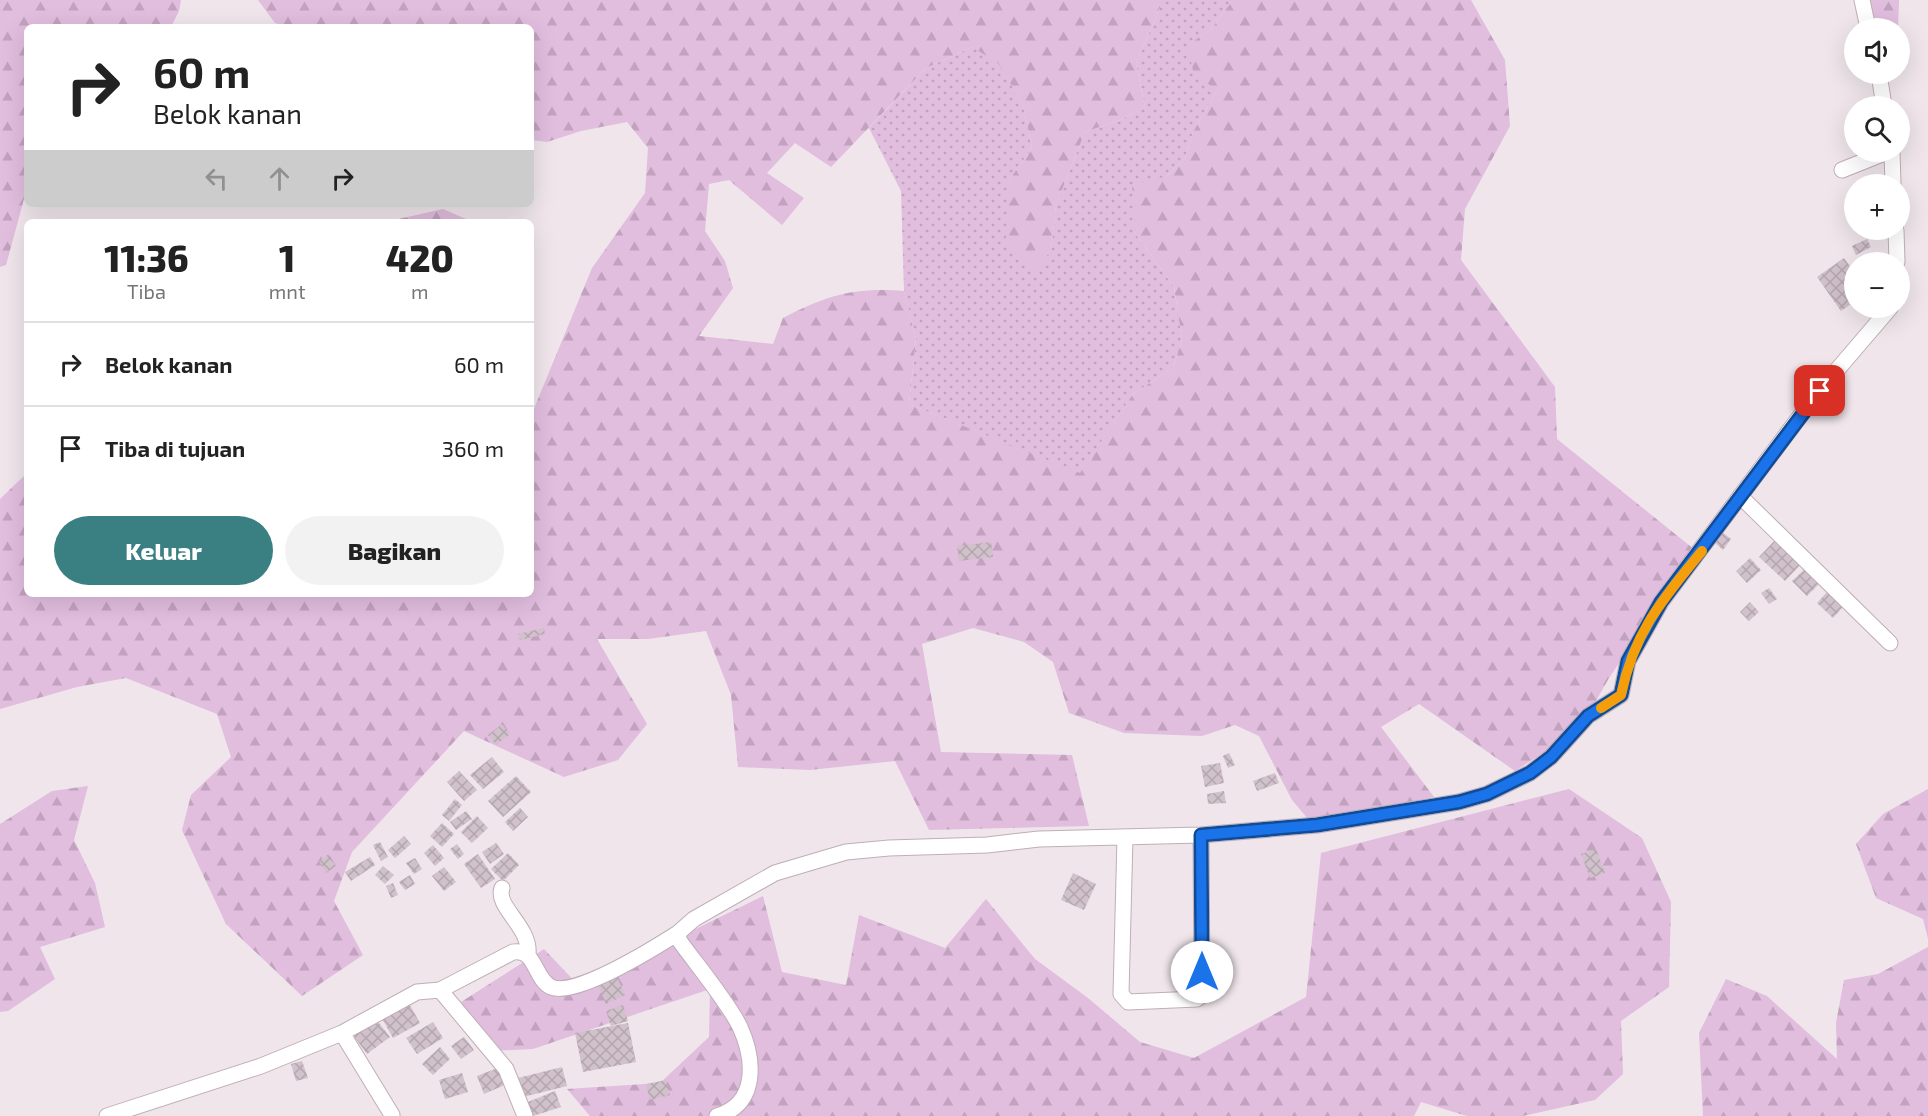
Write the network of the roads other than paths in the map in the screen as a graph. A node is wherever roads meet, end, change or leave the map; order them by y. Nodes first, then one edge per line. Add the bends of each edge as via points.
1 (1862, 0) edge
2 (1866, 18) edge
3 (1862, 162) edge
4 (1842, 170) dead end
5 (1882, 318) edge
6 (1740, 496) junction
7 (1890, 643) dead end
8 (1201, 835) junction
9 (1125, 837) junction
10 (502, 888) dead end
11 (678, 933) junction
12 (528, 954) junction
13 (440, 990) junction
14 (342, 1033) junction
15 (392, 1115) edge
16 (107, 1116) edge
17 (525, 1116) edge
18 (717, 1116) edge

1 - 2 street
3 - 4 street
5 - 6 street
6 - 7 street
6 - 8 street via 1639,638 1628,661 1621,695 1588,716 1551,757 1530,773 1487,794 1459,802 1317,825
8 - 9 street
8 - 9 street via 1202,995 1197,999 1128,1002 1121,994
9 - 11 street via 846,852 775,873
10 - 12 street via 502,901 525,932
11 - 12 street via 630,964 563,988 551,987 541,978
11 - 18 street via 739,1026 748,1052 750,1074 745,1099
12 - 13 street via 513,952
13 - 14 street via 417,992
13 - 17 street via 506,1069
14 - 15 street
14 - 16 street via 261,1066

